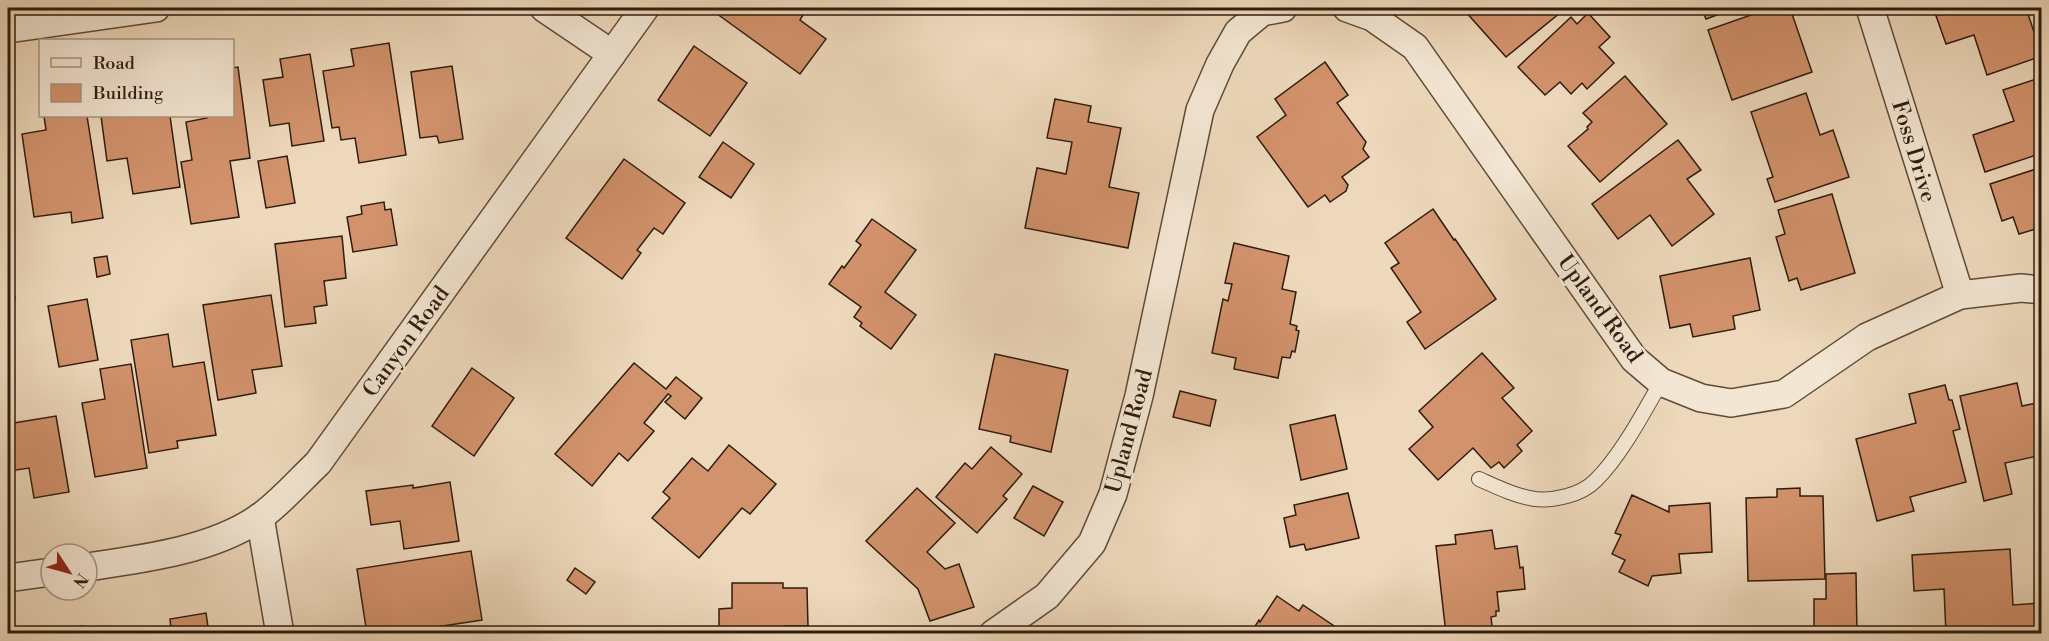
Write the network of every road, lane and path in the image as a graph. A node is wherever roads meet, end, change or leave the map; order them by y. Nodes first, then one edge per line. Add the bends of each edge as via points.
1 (156, 8) edge
2 (544, 8) edge
3 (645, 8) edge
4 (1283, 8) edge
5 (1347, 8) edge
6 (1870, 8) edge
7 (8, 29) edge
8 (612, 54) junction
9 (2042, 290) edge
10 (1960, 294) junction
11 (1661, 382) junction
12 (1479, 479) dead end
13 (260, 517) junction
14 (99, 565) edge
15 (39, 574) edge
16 (8, 578) edge
17 (280, 633) edge
18 (993, 633) edge

1 - 7 street
2 - 8 street
3 - 8 street, Canyon Road
4 - 18 street, Upland Road via 1262,12 1238,32 1200,110 1139,396 1113,494 1092,543 1047,596
5 - 11 street, Upland Road via 1372,17 1415,48 1634,359
6 - 10 street, Foss Drive
8 - 13 street, Canyon Road via 318,463
9 - 10 street, Upland Road via 2020,288
10 - 11 street, Upland Road via 1867,337 1784,394 1731,403 1701,398
11 - 12 lane via 1615,456 1595,482 1582,490 1563,497 1536,499
13 - 14 street, Canyon Road via 222,538 149,558
13 - 17 street
15 - 16 street

